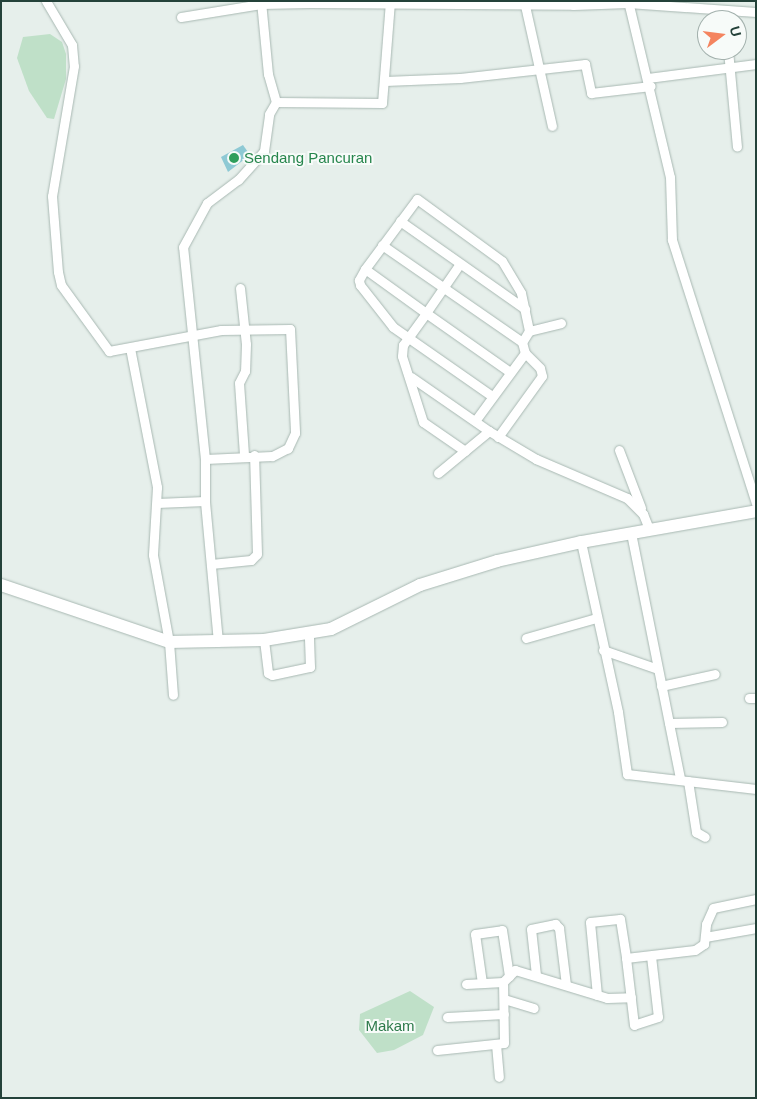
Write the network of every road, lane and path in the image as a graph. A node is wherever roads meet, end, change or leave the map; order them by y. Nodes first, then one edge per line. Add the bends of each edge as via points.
1 (46, 1) edge
2 (628, 2) edge
3 (261, 3) edge
4 (390, 3) edge
5 (524, 3) edge
6 (573, 3) edge
7 (228, 5) edge
8 (712, 10) edge
9 (181, 17) dead end
10 (729, 60) edge
11 (756, 64) edge
12 (730, 67) junction
13 (539, 68) junction
14 (385, 81) junction
15 (650, 82) junction
16 (276, 102) junction
17 (552, 126) dead end
18 (737, 147) dead end
19 (400, 221) junction
20 (382, 245) junction
21 (459, 265) junction
22 (365, 269) junction
23 (240, 288) dead end
24 (444, 288) junction
25 (525, 309) junction
26 (426, 313) junction
27 (561, 323) dead end
28 (245, 330) junction
29 (529, 331) junction
30 (192, 334) junction
31 (407, 339) junction
32 (522, 342) junction
33 (130, 348) junction
34 (525, 353) junction
35 (510, 372) junction
36 (411, 377) junction
37 (492, 396) junction
38 (475, 421) junction
39 (489, 431) junction
40 (498, 437) junction
41 (619, 450) dead end
42 (465, 451) junction
43 (244, 455) junction
44 (254, 455) junction
45 (205, 458) junction
46 (438, 473) dead end
47 (205, 501) junction
48 (157, 503) junction
49 (756, 503) edge
50 (756, 511) edge
51 (643, 514) junction
52 (649, 529) junction
53 (630, 532) junction
54 (581, 542) junction
55 (211, 564) junction
56 (1, 585) edge
57 (596, 618) junction
58 (309, 634) junction
59 (526, 638) dead end
60 (264, 640) junction
61 (169, 642) junction
62 (218, 642) junction
63 (603, 650) junction
64 (658, 669) junction
65 (715, 674) dead end
66 (662, 686) junction
67 (173, 695) dead end
68 (722, 722) dead end
69 (669, 723) junction
70 (684, 780) junction
71 (756, 788) edge
72 (705, 837) dead end
73 (756, 898) edge
74 (756, 928) edge
75 (705, 938) junction
76 (651, 956) junction
77 (626, 958) junction
78 (536, 974) junction
79 (506, 979) junction
80 (482, 983) junction
81 (466, 984) dead end
82 (566, 985) junction
83 (597, 995) junction
84 (631, 997) junction
85 (504, 999) junction
86 (534, 1008) dead end
87 (504, 1014) junction
88 (447, 1017) dead end
89 (496, 1044) junction
90 (437, 1050) dead end
91 (499, 1077) dead end

1 - 33 street via 72,45 74,66 52,196 61,285 109,351
2 - 6 street
2 - 8 street
2 - 15 street
3 - 4 street
3 - 7 street
3 - 16 street via 268,74
4 - 5 street
4 - 14 street
5 - 6 street
5 - 13 street
7 - 9 street
10 - 12 street
11 - 12 street
12 - 15 street
12 - 18 street
13 - 14 street via 460,78
13 - 15 street via 585,64 591,93
13 - 17 street
14 - 16 street via 384,101 380,104
15 - 49 street via 672,191 669,213 672,240
16 - 30 street via 269,114 264,151 238,180 207,203 184,243 183,268
19 - 20 street
19 - 21 street
19 - 25 street via 414,200 420,199 502,261 521,293
20 - 22 street
20 - 24 street
21 - 24 street
21 - 25 street
22 - 26 street
22 - 31 street via 360,285 393,327
23 - 28 street
24 - 26 street
24 - 32 street
25 - 29 street
26 - 31 street
26 - 35 street
27 - 29 street
28 - 30 street
28 - 43 street via 246,365 239,383
28 - 44 street via 290,329 292,342 295,433 281,453
29 - 32 street
30 - 33 street
30 - 45 street
31 - 36 street via 401,350
31 - 37 street
32 - 34 street
33 - 48 street
34 - 35 street
34 - 40 street via 540,368 542,376
35 - 37 street
36 - 38 street
36 - 42 street via 423,422
37 - 38 street
38 - 39 street
39 - 40 street
39 - 42 street
40 - 51 street via 536,459 627,498
41 - 51 street
42 - 46 street
43 - 44 street
43 - 45 street
44 - 55 street via 257,554 251,560
45 - 47 street
47 - 48 street
47 - 55 street
48 - 61 street via 153,555
50 - 52 street
51 - 52 street
52 - 53 street
53 - 54 street
53 - 64 street
54 - 57 street
54 - 58 street via 497,561 427,582 331,629
55 - 62 street
56 - 61 street
57 - 59 street
57 - 63 street
58 - 60 street
58 - 60 street via 311,666 272,675 268,673
60 - 62 street
61 - 62 street
61 - 67 street
63 - 64 street
63 - 70 street via 628,774
64 - 66 street
65 - 66 street
66 - 69 street
68 - 69 street
69 - 70 street
70 - 71 street
70 - 72 street via 696,832
73 - 75 street via 713,908 707,919
74 - 75 street
75 - 76 street via 704,944 695,950
76 - 77 street
76 - 84 street via 658,1016 634,1025
77 - 83 street via 620,919 590,922
77 - 84 street
78 - 79 street via 518,969
78 - 82 street
78 - 82 street via 531,929 555,924 559,928
79 - 80 street
79 - 80 street via 502,930 475,934
79 - 85 street
80 - 81 street
82 - 83 street
83 - 84 street via 617,999
85 - 86 street
85 - 87 street
87 - 88 street
87 - 89 street via 506,1040
89 - 90 street
89 - 91 street

